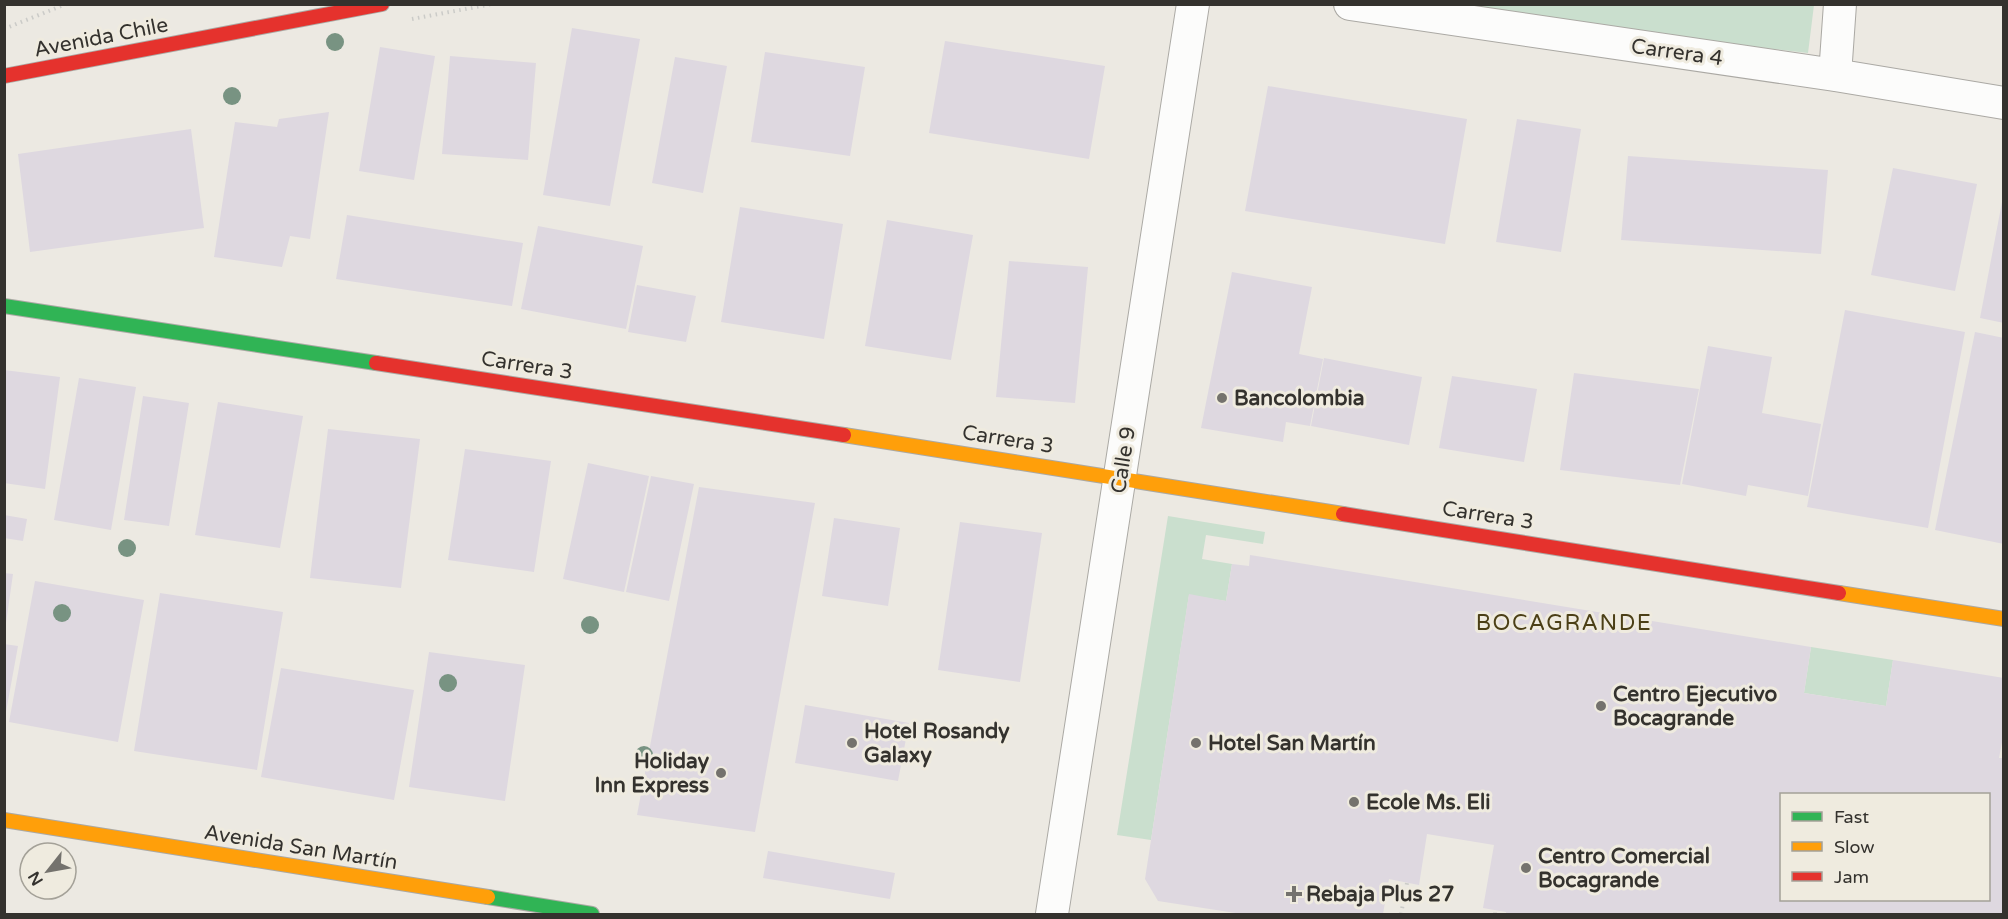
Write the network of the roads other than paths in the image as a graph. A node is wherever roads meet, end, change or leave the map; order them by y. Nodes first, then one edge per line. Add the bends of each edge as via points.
1 (381, 4) edge
2 (1193, 4) edge
3 (1350, 4) edge
4 (1840, 4) edge
5 (1835, 75) junction
6 (4, 76) edge
7 (2004, 103) edge
8 (4, 306) edge
9 (1120, 478) junction
10 (2004, 619) edge
11 (4, 820) edge
12 (592, 915) edge
13 (1052, 915) edge

1 - 6 main road, Avenida Chile
2 - 9 street, Calle 9
3 - 5 street, Carrera 4
4 - 5 street
5 - 7 street, Carrera 4
8 - 9 main road, Carrera 3
9 - 10 main road, Carrera 3
9 - 13 street, Calle 9
11 - 12 main road, Avenida San Martín

